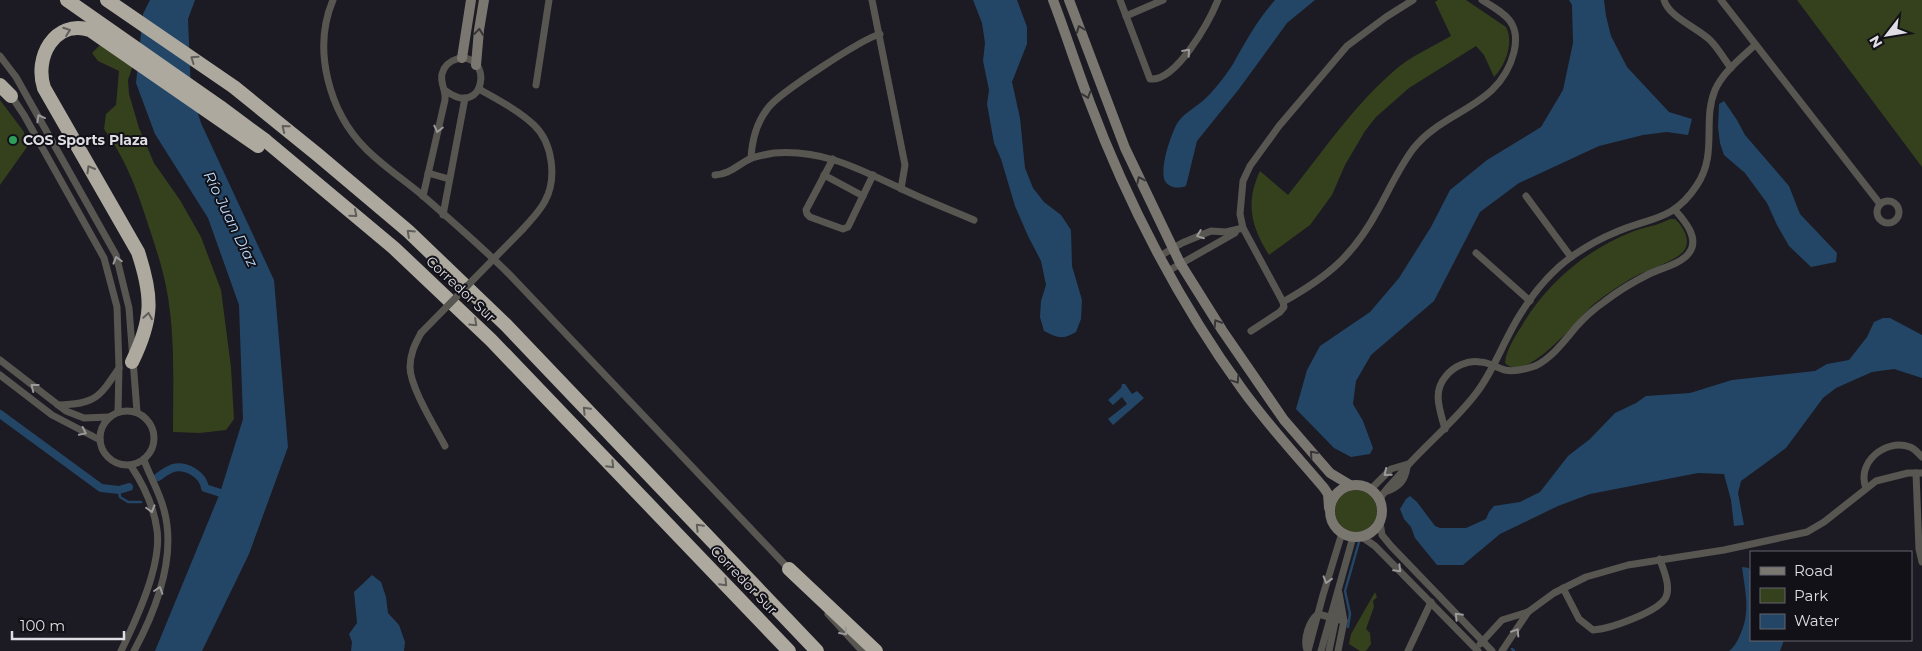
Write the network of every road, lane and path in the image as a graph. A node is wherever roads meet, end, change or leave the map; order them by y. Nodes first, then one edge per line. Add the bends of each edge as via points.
1 (67, 0) edge
2 (107, 0) edge
3 (333, 0) edge
4 (471, 0) edge
5 (484, 0) edge
6 (549, 0) edge
7 (872, 0) edge
8 (1053, 0) edge
9 (1069, 0) edge
10 (1120, 0) edge
11 (1163, 0) edge
12 (1218, 0) edge
13 (1413, 0) edge
14 (1482, 0) edge
15 (1664, 0) edge
16 (1721, 0) edge
17 (1126, 16) junction
18 (880, 34) junction
19 (116, 40) junction
20 (1755, 45) junction
21 (0, 56) edge
22 (462, 58) junction
23 (476, 65) junction
24 (1731, 68) junction
25 (0, 81) edge
26 (0, 85) edge
27 (536, 85) dead end
28 (479, 89) junction
29 (446, 91) junction
30 (11, 96) junction
31 (465, 98) junction
32 (751, 158) junction
33 (833, 159) junction
34 (428, 173) junction
35 (715, 175) dead end
36 (824, 175) junction
37 (873, 175) junction
38 (449, 179) junction
39 (901, 189) junction
40 (423, 196) junction
41 (863, 196) junction
42 (1526, 196) dead end
43 (1880, 204) dead end
44 (1675, 210) junction
45 (443, 215) junction
46 (974, 220) dead end
47 (1244, 228) junction
48 (1172, 248) junction
49 (1476, 253) dead end
50 (1160, 256) junction
51 (1571, 257) junction
52 (1180, 263) junction
53 (1168, 271) junction
54 (1530, 301) junction
55 (1283, 302) junction
56 (1251, 331) dead end
57 (0, 360) edge
58 (132, 362) junction
59 (1494, 366) junction
60 (119, 368) junction
61 (0, 375) edge
62 (58, 405) junction
63 (118, 412) junction
64 (137, 412) junction
65 (109, 418) junction
66 (1445, 429) junction
67 (100, 440) junction
68 (445, 446) dead end
69 (1922, 457) edge
70 (144, 460) junction
71 (1408, 464) junction
72 (130, 466) junction
73 (1919, 473) edge
74 (1350, 485) junction
75 (1866, 488) junction
76 (1371, 489) junction
77 (1381, 496) junction
78 (1329, 508) junction
79 (1380, 522) junction
80 (1342, 533) junction
81 (1358, 537) junction
82 (1660, 559) junction
83 (1922, 562) edge
84 (789, 569) junction
85 (1563, 588) junction
86 (1338, 590) junction
87 (1340, 598) junction
88 (1431, 602) junction
89 (1528, 612) junction
90 (1318, 614) junction
91 (1333, 618) junction
92 (1344, 621) junction
93 (1482, 641) junction
94 (1477, 650) edge
95 (121, 651) edge
96 (134, 651) edge
97 (789, 651) edge
98 (817, 651) edge
99 (862, 651) edge
100 (876, 651) edge
101 (1308, 651) edge
102 (1321, 651) edge
103 (1329, 651) edge
104 (1338, 651) edge
105 (1408, 651) edge
106 (1492, 651) edge
107 (1502, 651) edge

1 - 19 highway, Corredor Sur
98 -> 2 highway, Corredor Sur via 506,325 408,231 234,87
3 - 40 street via 323,36 324,59 336,104 348,127 366,148
4 - 22 street
23 -> 5 street
6 - 27 street
7 - 18 street
8 -> 50 street via 1090,105
48 -> 9 street via 1125,148
10 - 17 street
11 - 17 street
17 -> 12 street via 1150,79 1156,80 1166,76 1196,42 1211,19
13 - 47 street via 1347,46 1279,126 1243,181 1240,214
14 - 55 street via 1506,14 1515,26 1516,43 1511,65 1500,83 1436,128 1414,148 1362,237 1345,258 1325,276
15 - 24 street via 1673,15 1710,40
16 - 20 street
18 - 32 street via 864,40 782,94 768,108 756,130
18 - 39 street via 905,165
58 -> 19 highway via 150,312 147,278 138,252 46,94 40,70 48,45 69,29 90,30
19 -> 97 highway, Corredor Sur via 331,194 394,248 491,340
20 - 24 street
20 - 43 street
58 -> 21 street via 129,308 116,255 16,77
22 - 23 street
22 - 29 street via 445,67 441,79
23 - 28 street via 481,72
24 - 44 street via 1715,89 1709,116 1709,157 1698,185
25 - 30 street
26 - 30 highway
28 - 31 street
28 - 68 street, bridge via 536,126 550,154 552,182 545,201 523,229 421,333 412,352 412,382
29 - 31 street via 454,97
29 -> 34 street
30 - 60 street via 104,258 117,307
31 - 38 street
32 - 33 street via 800,152
32 - 35 street via 734,170
33 - 36 street
33 - 37 street
34 - 38 street
34 - 40 street
36 - 41 street
36 - 41 street via 806,210 810,217 844,229
37 - 39 street
37 - 41 street
38 - 45 street
39 - 46 street
40 - 45 street
42 - 51 street
44 - 51 street via 1615,232
44 - 59 street via 1692,237 1693,245 1683,259 1649,273 1604,302 1555,352 1536,365 1520,370
45 - 84 street via 510,275
47 -> 48 street via 1211,231
47 - 52 street
47 - 55 street
48 - 50 street
48 - 52 street
49 - 54 street
50 - 53 street
51 - 54 street
52 - 53 street
74 -> 52 street via 1330,473 1284,420
53 -> 78 street via 1241,388 1324,488
54 - 59 street
55 - 56 street via 1280,312
62 -> 57 street
58 - 64 street
59 - 66 street via 1475,396
59 - 66 street via 1480,362 1465,363 1446,376 1438,389 1438,404
60 - 62 street via 104,391 93,400
60 - 63 street
61 -> 67 street via 52,415
62 - 65 street via 84,418
63 - 64 street
63 - 65 street
64 - 70 street via 153,428 152,451
65 - 67 street via 100,432
66 - 71 street
67 - 72 street via 106,456 113,462
69 - 75 street via 1911,447 1893,446 1874,453 1866,466 1863,480
70 - 72 street
96 -> 70 street via 162,583 168,542 165,512
71 -> 76 street via 1391,469
71 - 77 street via 1405,479
72 -> 95 street via 150,503 157,530 157,551 147,591
73 - 75 street via 1876,481
73 - 83 street via 1919,549
74 - 76 street
74 - 78 street via 1336,493
75 - 82 street via 1807,532 1724,550
76 - 77 street
77 - 79 street
78 - 80 street via 1331,520
79 - 81 street via 1370,534
93 -> 79 street via 1391,546 1382,535
80 - 81 street
80 -> 90 street
81 - 86 street
81 -> 88 street via 1375,546
82 - 85 street via 1628,564
82 - 85 street via 1667,581 1666,597 1648,612 1603,629 1593,630 1579,620
84 -> 99 street
84 - 100 highway
85 - 89 street
86 - 87 street
86 - 91 street
87 - 91 street
87 - 92 street
88 - 94 street
88 - 105 street
89 - 93 street via 1502,620
107 -> 89 street
90 - 91 street
90 - 101 street
91 - 92 street
91 - 102 street
91 - 103 street
92 - 104 street
93 - 94 street
93 - 106 street

